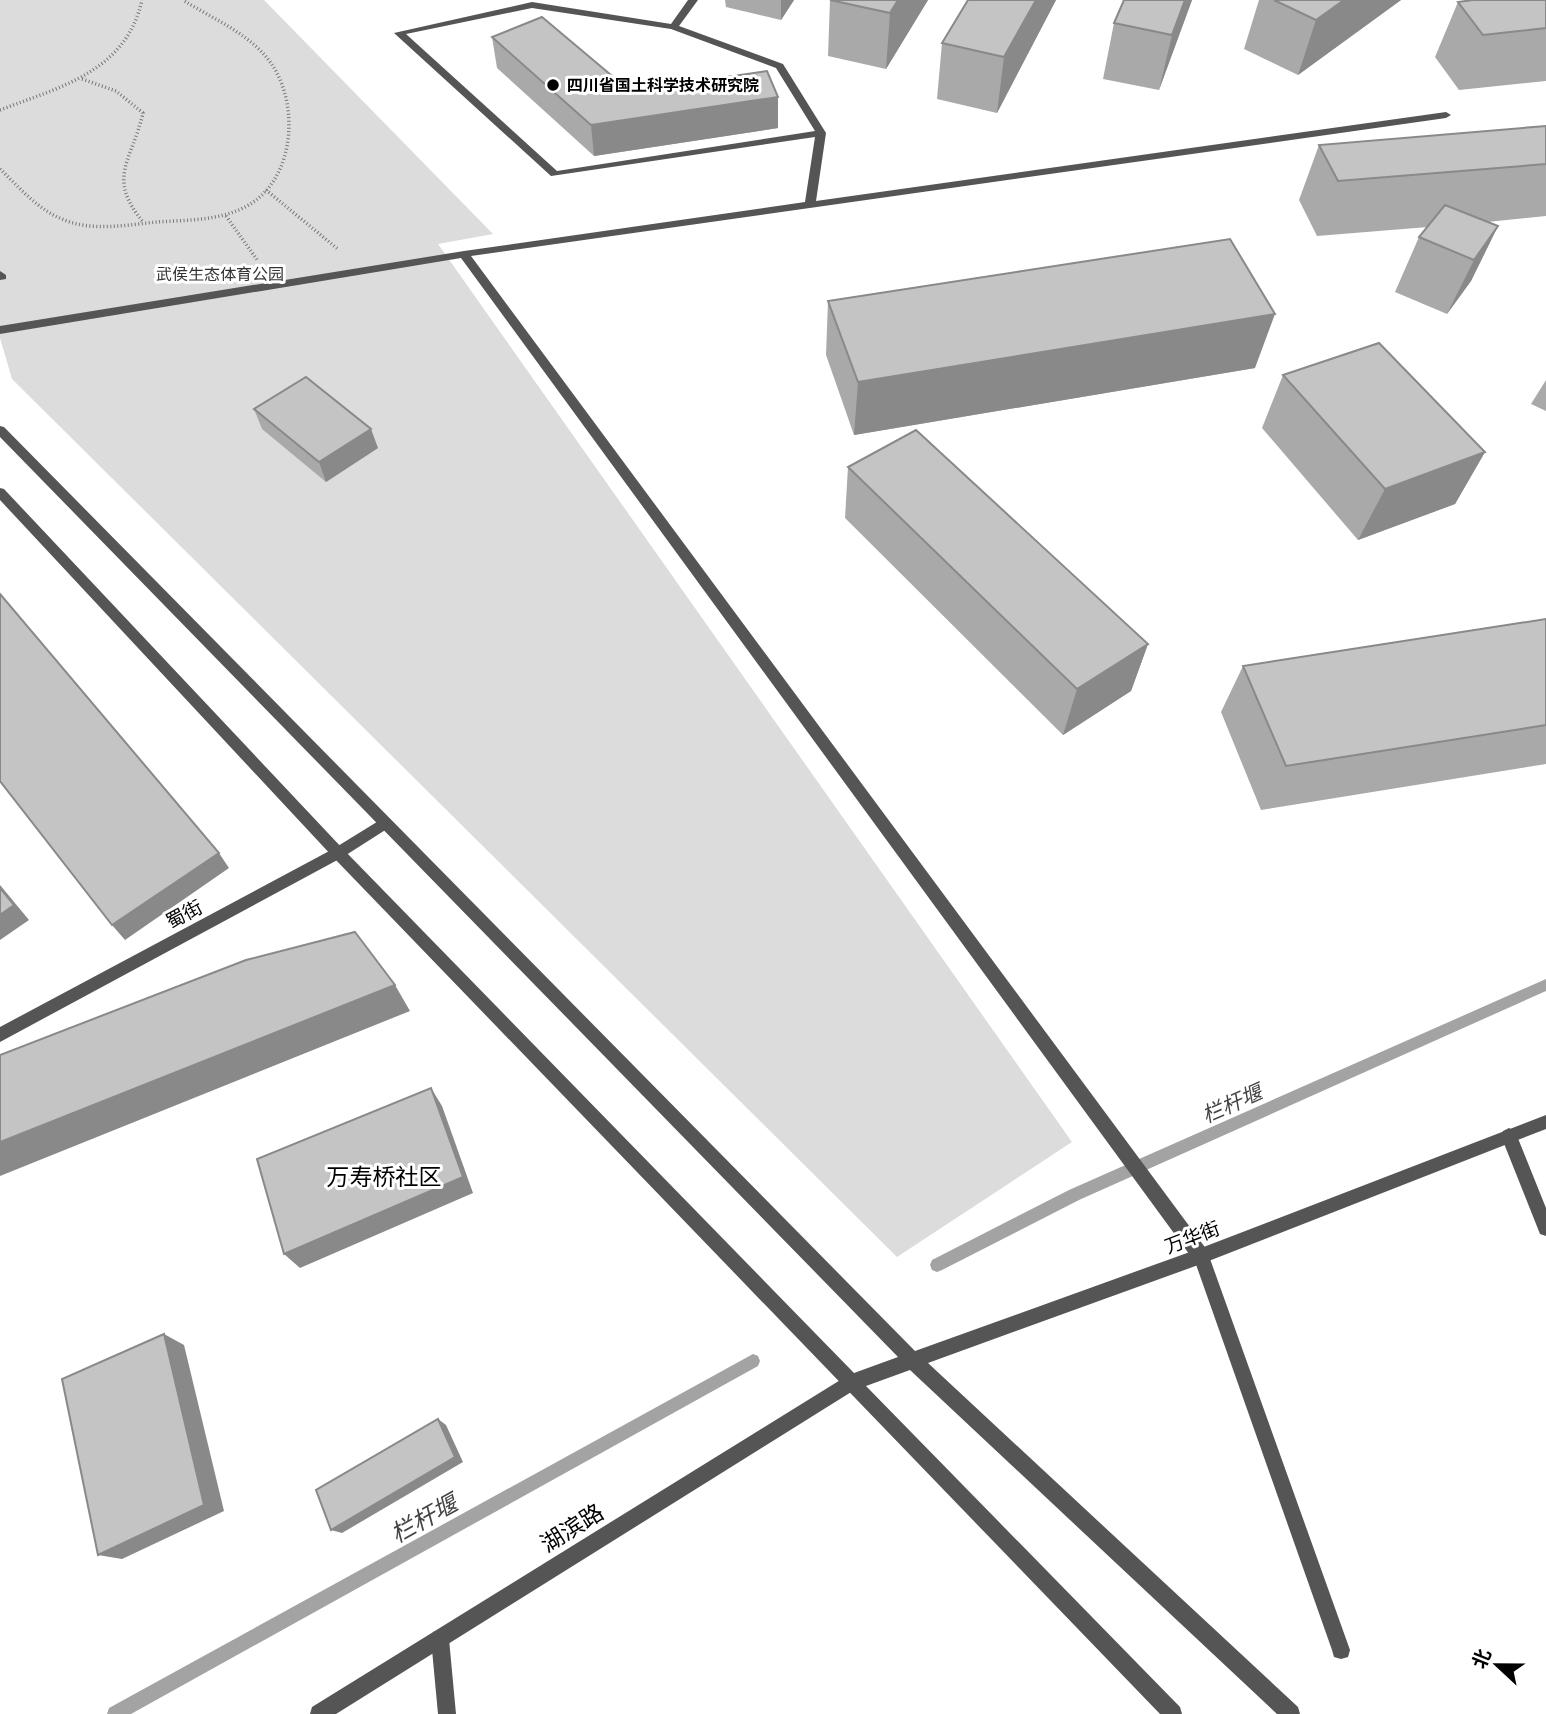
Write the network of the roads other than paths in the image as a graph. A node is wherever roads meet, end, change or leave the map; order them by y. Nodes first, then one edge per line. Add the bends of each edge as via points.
1 (693, 0) edge
2 (673, 27) junction
3 (1447, 115) dead end
4 (821, 133) junction
5 (810, 205) junction
6 (464, 254) junction
7 (0, 330) edge
8 (0, 430) edge
9 (0, 492) edge
10 (385, 823) junction
11 (338, 853) junction
12 (0, 1035) edge
13 (1546, 1122) edge
14 (1509, 1136) junction
15 (1546, 1228) edge
16 (1201, 1256) junction
17 (913, 1362) junction
18 (849, 1383) junction
19 (440, 1639) junction
20 (1341, 1650) dead end
21 (319, 1714) edge
22 (447, 1714) edge
23 (1172, 1714) edge
24 (1290, 1714) edge

1 - 2 street
2 - 4 street via 780,66
2 - 4 street via 532,5 399,33 555,174
3 - 5 street
4 - 5 street
5 - 6 street
6 - 7 street
6 - 16 street
8 - 10 street
9 - 11 street
10 - 11 street, 蜀街
10 - 17 street
11 - 12 street, 蜀街
11 - 18 street
13 - 14 street, 万华街
14 - 15 street
14 - 16 street, 万华街
16 - 17 street, 万华街
16 - 20 street
17 - 18 street, 万华街
17 - 24 street
18 - 19 street, 湖滨路
18 - 23 street
19 - 21 street, 湖滨路
19 - 22 street

